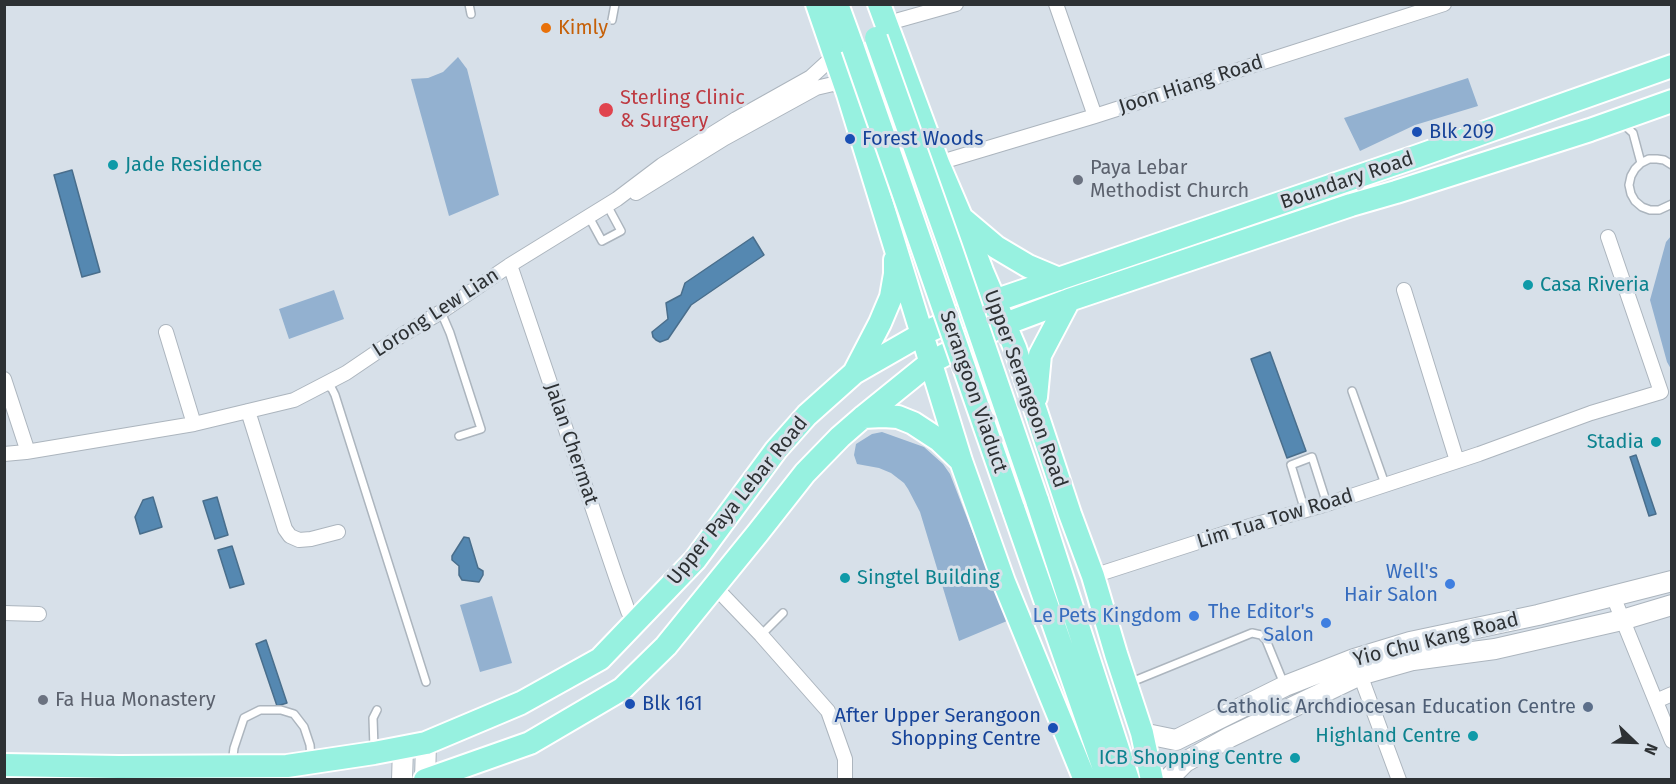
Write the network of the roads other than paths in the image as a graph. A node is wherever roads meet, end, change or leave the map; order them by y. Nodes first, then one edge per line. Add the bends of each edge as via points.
1 (469, 4) edge
2 (615, 4) edge
3 (817, 4) edge
4 (837, 4) edge
5 (864, 4) edge
6 (956, 4) edge
7 (1056, 4) edge
8 (1444, 4) edge
9 (471, 14) dead end
10 (883, 15) edge
11 (612, 20) dead end
12 (834, 56) junction
13 (1671, 66) edge
14 (848, 94) junction
15 (1671, 101) edge
16 (1095, 116) junction
17 (1617, 120) junction
18 (725, 138) junction
19 (938, 163) junction
20 (1641, 163) junction
21 (1671, 165) edge
22 (654, 170) junction
23 (612, 202) junction
24 (1671, 204) edge
25 (589, 217) junction
26 (962, 219) junction
27 (1608, 237) dead end
28 (894, 240) junction
29 (510, 265) junction
30 (1059, 279) junction
31 (1404, 290) dead end
32 (1069, 300) junction
33 (994, 301) junction
34 (441, 312) junction
35 (1005, 324) junction
36 (166, 332) dead end
37 (922, 334) junction
38 (931, 362) junction
39 (854, 373) junction
40 (4, 379) edge
41 (325, 383) junction
42 (1353, 391) dead end
43 (1035, 407) junction
44 (248, 411) junction
45 (863, 417) junction
46 (194, 424) junction
47 (459, 436) dead end
48 (26, 452) junction
49 (4, 454) edge
50 (961, 461) junction
51 (1457, 461) junction
52 (1385, 484) junction
53 (1327, 504) junction
54 (1305, 511) junction
55 (338, 532) dead end
56 (1093, 576) junction
57 (1671, 581) edge
58 (714, 586) junction
59 (1613, 596) junction
60 (1671, 605) edge
61 (783, 613) dead end
62 (4, 614) edge
63 (39, 614) dead end
64 (1622, 620) junction
65 (634, 622) junction
66 (761, 635) junction
67 (1357, 667) junction
68 (426, 682) dead end
69 (1126, 685) junction
70 (1285, 686) junction
71 (1671, 694) edge
72 (1656, 701) junction
73 (377, 710) dead end
74 (1142, 733) junction
75 (1176, 740) junction
76 (1671, 741) edge
77 (426, 742) junction
78 (530, 743) junction
79 (403, 748) junction
80 (374, 753) junction
81 (311, 762) junction
82 (1185, 762) junction
83 (4, 765) edge
84 (232, 766) junction
85 (402, 780) edge
86 (425, 780) edge
87 (465, 780) edge
88 (845, 780) edge
89 (1085, 780) edge
90 (1108, 780) edge
91 (1128, 780) edge
92 (1152, 780) edge
93 (1167, 780) edge
94 (1399, 780) edge

1 - 9 lane
2 - 11 lane
3 - 12 main road
4 - 90 main road, Serangoon Viaduct, bridge
5 - 91 main road, Serangoon Viaduct, bridge via 1037,500
6 - 10 street
7 - 16 street
8 - 16 street, Joon Hiang Road
10 - 19 main road, Upper Serangoon Road
12 - 14 main road
12 - 22 street, Lorong Lew Lian via 811,77
13 - 30 main road, Boundary Road
14 - 18 street, Lorong Lew Lian via 833,84 816,88
14 - 28 main road
15 - 17 main road, Boundary Road
16 - 19 street, Joon Hiang Road
17 - 20 lane via 1633,133
17 - 32 main road, Boundary Road
18 - 22 street, Lorong Lew Lian via 667,169
18 - 23 street, Lorong Lew Lian via 635,194
19 - 26 main road, Upper Serangoon Road
20 - 21 lane via 1656,159
20 - 24 lane via 1629,185 1635,201 1650,210
22 - 23 street, Lorong Lew Lian
23 - 25 street, Lorong Lew Lian
23 - 25 lane via 621,231 602,241
25 - 29 street, Lorong Lew Lian
26 - 30 main road via 996,247
26 - 33 main road, Upper Serangoon Road
27 - 51 street, Lim Tua Tow Road via 1661,392
28 - 37 main road
28 - 39 main road via 891,297
29 - 34 street, Lorong Lew Lian
29 - 65 street, Jalan Chermat
30 - 33 main road, Boundary Road
31 - 51 street
32 - 35 main road, Boundary Road
32 - 43 main road via 1040,355
33 - 35 main road, Upper Serangoon Road
33 - 37 main road, Boundary Road
34 - 41 street, Lorong Lew Lian
34 - 47 lane via 481,429
35 - 38 main road, Boundary Road
35 - 43 main road, Upper Serangoon Road
36 - 46 street
37 - 38 main road
37 - 39 main road, Upper Paya Lebar Road
38 - 45 main road, Upper Paya Lebar Road
38 - 50 main road
39 - 65 main road, Upper Paya Lebar Road via 807,415 776,450 695,560
40 - 48 street
41 - 44 street, Lorong Lew Lian via 294,400
41 - 68 lane via 332,389
42 - 52 lane
43 - 56 main road, Upper Serangoon Road
44 - 46 street, Lorong Lew Lian
44 - 55 street via 290,536 299,540
45 - 50 main road via 891,416 913,423
45 - 58 main road, Upper Paya Lebar Road via 805,473
46 - 48 street, Lorong Lew Lian
48 - 49 street, Lorong Lew Lian
50 - 89 main road via 1004,582
51 - 52 street, Lim Tua Tow Road
52 - 53 street, Lim Tua Tow Road
53 - 54 street, Lim Tua Tow Road
53 - 54 lane via 1312,457 1291,465
54 - 56 street, Lim Tua Tow Road
56 - 69 main road, Upper Serangoon Road
57 - 59 main road, Yio Chu Kang Road
58 - 66 street
58 - 78 main road, Upper Paya Lebar Road via 666,646 622,689
59 - 64 street
59 - 67 main road, Yio Chu Kang Road via 1410,642
60 - 64 main road, Yio Chu Kang Road
61 - 66 lane
62 - 63 street
64 - 67 main road, Yio Chu Kang Road via 1495,649
64 - 72 street
65 - 77 main road, Upper Paya Lebar Road via 600,659 521,703
66 - 88 street via 828,711 845,759
67 - 70 main road, Yio Chu Kang Road
67 - 82 main road, Yio Chu Kang Road
67 - 94 street
69 - 70 lane via 1252,633 1266,640
69 - 74 main road, Upper Serangoon Road
70 - 75 main road, Yio Chu Kang Road
71 - 72 street
72 - 76 street
73 - 80 lane
74 - 75 main road
74 - 92 main road, Upper Serangoon Road
75 - 82 main road via 1171,755
77 - 79 main road, Upper Paya Lebar Road
77 - 86 main road
78 - 86 main road, Upper Paya Lebar Road
78 - 87 main road
79 - 80 main road, Upper Paya Lebar Road
79 - 85 main road
80 - 81 main road, Upper Paya Lebar Road
81 - 84 main road, Upper Paya Lebar Road
81 - 84 lane via 304,727 294,714 260,710 244,718
82 - 93 main road, Yio Chu Kang Road
83 - 84 main road, Upper Paya Lebar Road

